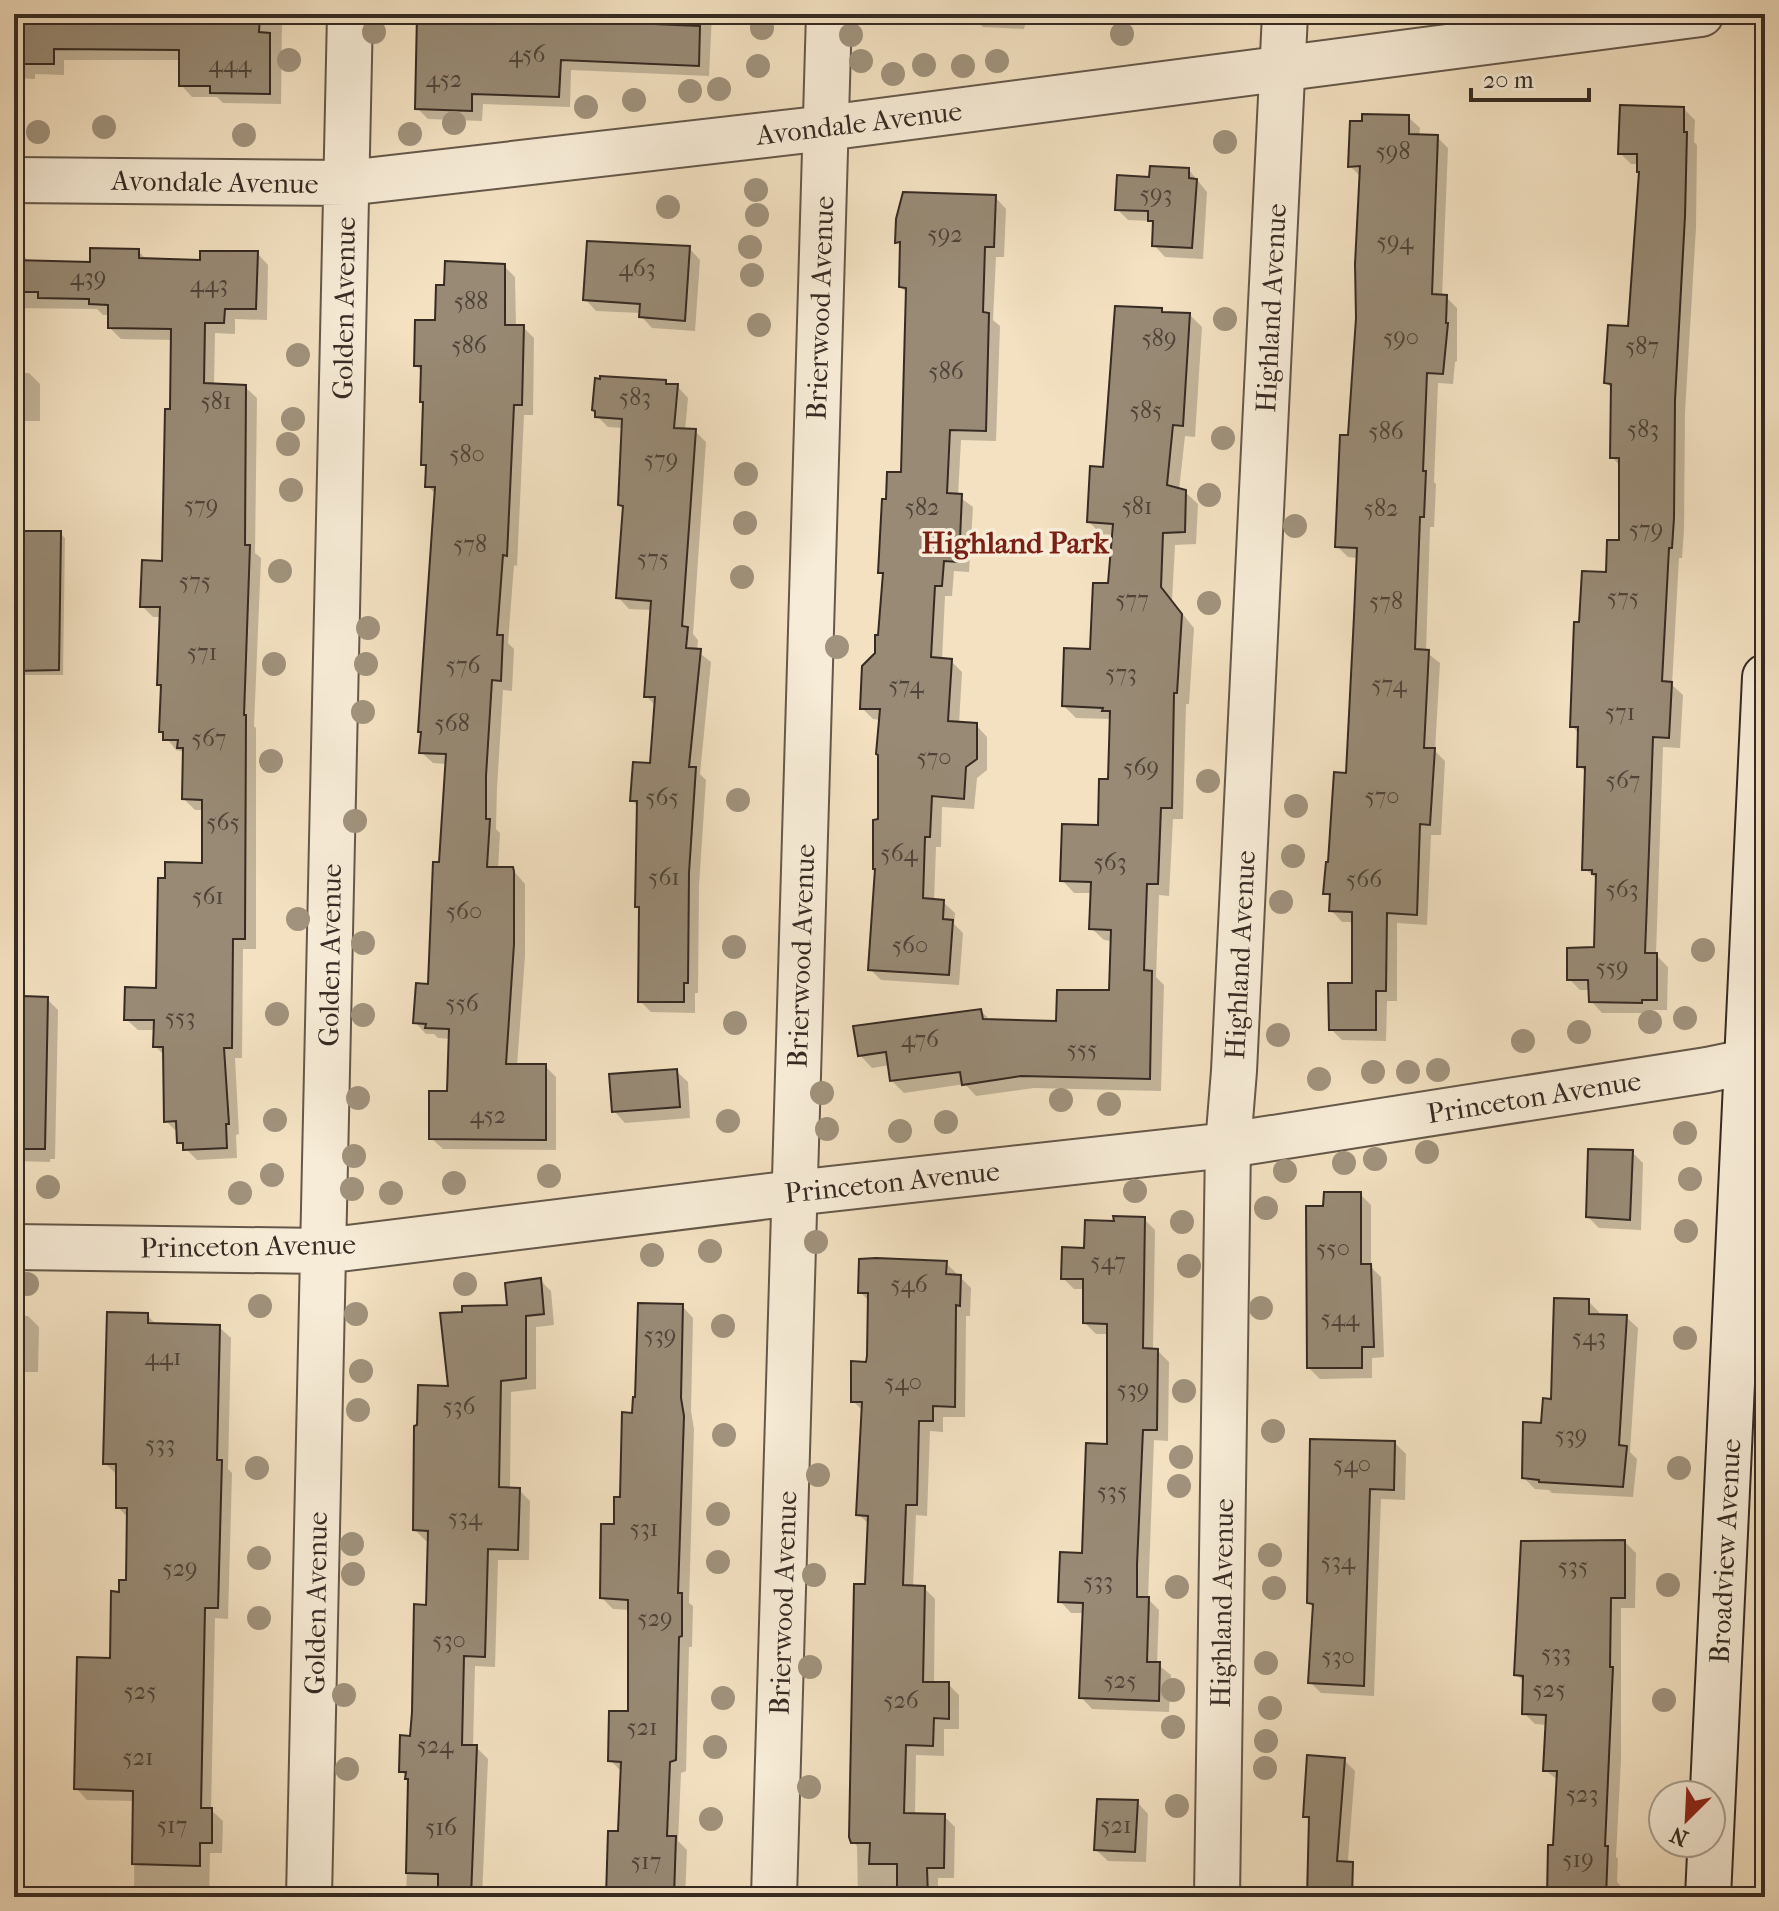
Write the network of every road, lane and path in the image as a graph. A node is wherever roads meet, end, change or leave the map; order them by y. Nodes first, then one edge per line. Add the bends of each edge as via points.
1 (350, 14) edge
2 (829, 14) edge
3 (1285, 14) edge
4 (1701, 14) edge
5 (1283, 68) junction
6 (826, 128) junction
7 (14, 180) edge
8 (347, 183) junction
9 (1765, 677) edge
10 (1755, 1060) edge
11 (1228, 1145) junction
12 (794, 1193) junction
13 (14, 1247) edge
14 (323, 1251) junction
15 (309, 1897) edge
16 (774, 1897) edge
17 (1217, 1897) edge
18 (1708, 1897) edge

1 - 8 street, Golden Avenue
2 - 6 street, Brierwood Avenue
3 - 5 street, Highland Avenue
4 - 5 street, Avondale Avenue
5 - 6 street, Avondale Avenue
5 - 11 street, Highland Avenue
6 - 8 street, Avondale Avenue
6 - 12 street, Brierwood Avenue
7 - 8 street, Avondale Avenue
8 - 14 street, Golden Avenue
9 - 10 street, Broadview Avenue
10 - 11 street, Princeton Avenue
10 - 18 street, Broadview Avenue via 1746,1099
11 - 12 street, Princeton Avenue
11 - 17 street, Highland Avenue
12 - 14 street, Princeton Avenue
12 - 16 street, Brierwood Avenue
13 - 14 street, Princeton Avenue
14 - 15 street, Golden Avenue

